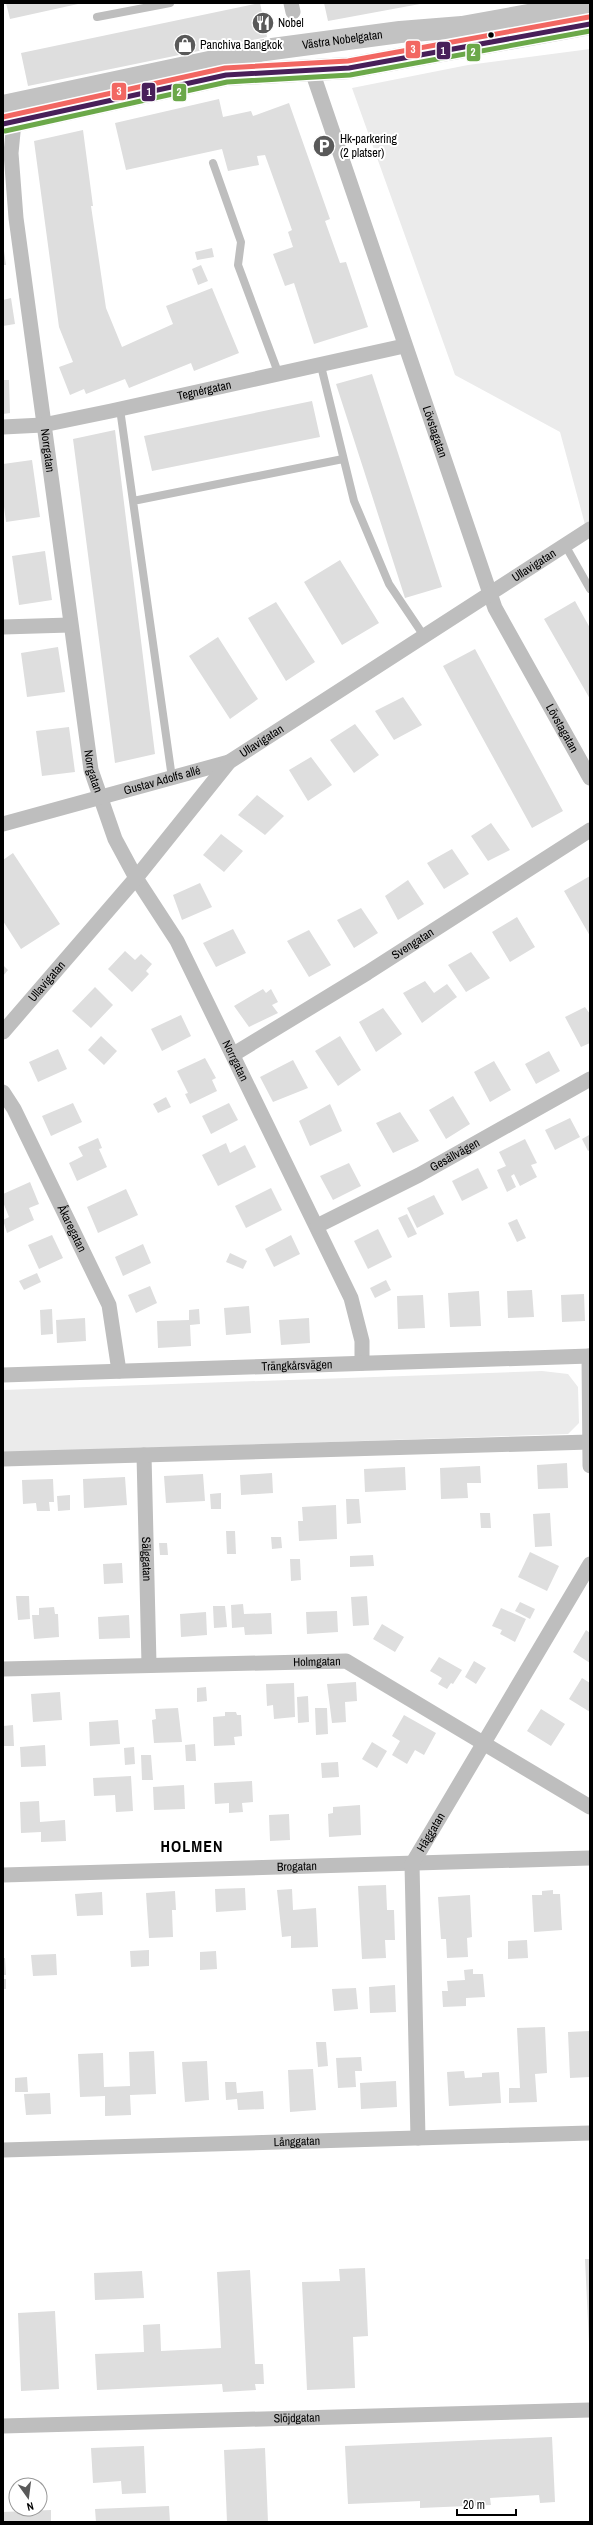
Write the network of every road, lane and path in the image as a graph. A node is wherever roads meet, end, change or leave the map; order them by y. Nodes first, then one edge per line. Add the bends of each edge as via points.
1 (170, 3) edge
2 (590, 4) edge
3 (97, 17) dead end
4 (590, 24) edge
5 (312, 71) junction
6 (7, 117) edge
7 (213, 163) dead end
8 (404, 346) junction
9 (321, 366) junction
10 (279, 375) junction
11 (120, 409) junction
12 (43, 425) junction
13 (3, 427) edge
14 (343, 459) junction
15 (133, 501) junction
16 (590, 529) edge
17 (565, 545) junction
18 (590, 589) edge
19 (490, 594) junction
20 (70, 625) junction
21 (3, 627) edge
22 (424, 636) junction
23 (229, 762) junction
24 (172, 778) junction
25 (590, 778) edge
26 (100, 798) junction
27 (3, 824) edge
28 (590, 830) edge
29 (136, 878) junction
30 (3, 1032) edge
31 (234, 1054) junction
32 (590, 1079) edge
33 (3, 1092) edge
34 (317, 1226) junction
35 (590, 1356) edge
36 (362, 1364) junction
37 (119, 1371) junction
38 (3, 1375) edge
39 (590, 1442) edge
40 (144, 1455) junction
41 (3, 1459) edge
42 (590, 1466) edge
43 (590, 1564) edge
44 (148, 1664) junction
45 (3, 1669) edge
46 (483, 1743) junction
47 (590, 1806) edge
48 (590, 1858) edge
49 (412, 1864) junction
50 (3, 1875) edge
51 (590, 2133) edge
52 (418, 2138) junction
53 (3, 2150) edge
54 (590, 2410) edge
55 (3, 2426) edge

1 - 3 lane
2 - 6 main road, Västra Nobelgatan via 462,27 400,32 265,50
4 - 5 main road via 349,68
5 - 6 main road via 226,75
5 - 8 street, Lövstagatan
6 - 12 street, Norrgatan via 12,181
7 - 10 lane via 241,242 238,265
8 - 9 street, Tegnérgatan
8 - 19 street, Lövstagatan
9 - 10 street, Tegnérgatan
9 - 14 lane
10 - 11 street, Tegnérgatan
11 - 12 street, Tegnérgatan
11 - 15 lane
12 - 13 street, Tegnérgatan
12 - 20 street, Norrgatan
14 - 15 lane
14 - 22 lane via 354,501 389,584
15 - 24 lane
16 - 17 street, Ullavigatan
17 - 18 lane
17 - 19 street, Ullavigatan
19 - 22 street, Ullavigatan
19 - 25 street, Lövstagatan via 495,608
20 - 21 street
20 - 26 street, Norrgatan via 91,770
22 - 23 street, Ullavigatan
23 - 24 street, Gustav Adolfs allé
23 - 29 street, Ullavigatan
24 - 26 street, Gustav Adolfs allé
26 - 27 street, Gustav Adolfs allé
26 - 29 street, Norrgatan via 115,839
28 - 31 street, Svengatan via 361,977
29 - 30 street, Ullavigatan
29 - 31 street, Norrgatan via 177,941
31 - 34 street, Norrgatan
32 - 34 street, Gesällvägen via 419,1175 338,1218
33 - 37 street, Åkaregatan via 14,1109 109,1305
34 - 36 street, Norrgatan via 351,1298 362,1342
35 - 36 street, Trängkårsvägen
35 - 39 street
36 - 37 street, Trängkårsvägen
37 - 38 street, Trängkårsvägen
39 - 40 street
39 - 42 street
40 - 41 street
40 - 44 street, Sälggatan
43 - 46 street, Häggatan
44 - 45 street, Holmgatan
44 - 46 street, Holmgatan via 346,1661
46 - 47 street, Holmgatan
46 - 49 street, Häggatan
48 - 49 street, Brogatan
49 - 50 street, Brogatan
49 - 52 street, Häggatan
51 - 52 street, Långgatan
52 - 53 street, Långgatan
54 - 55 street, Slöjdgatan

